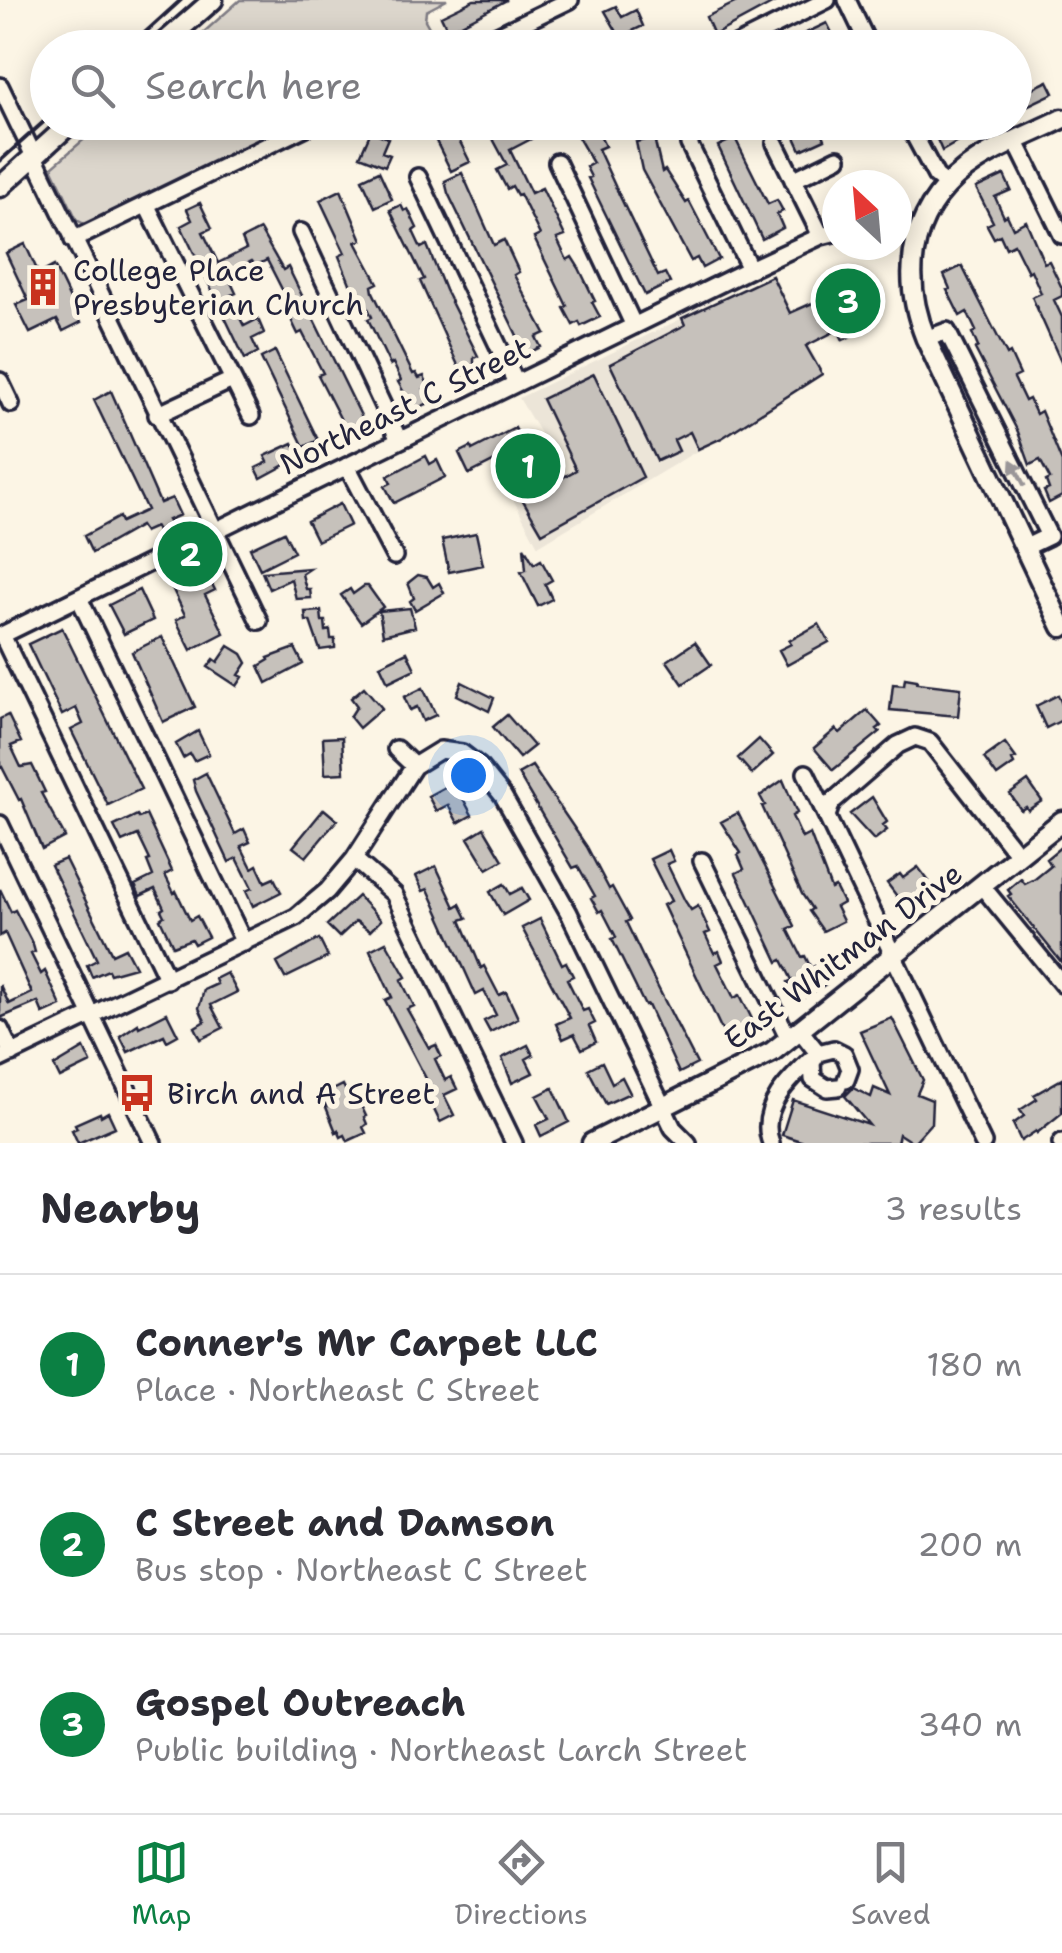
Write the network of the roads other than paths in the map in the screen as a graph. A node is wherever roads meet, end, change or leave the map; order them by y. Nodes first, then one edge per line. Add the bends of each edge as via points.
1 (212, 0) edge
2 (570, 0) edge
3 (827, 0) edge
4 (847, 0) edge
5 (178, 30) edge
6 (508, 30) edge
7 (766, 30) edge
8 (861, 30) edge
9 (0, 86) edge
10 (1062, 120) edge
11 (1032, 134) edge
12 (51, 140) edge
13 (279, 140) edge
14 (917, 140) edge
15 (1020, 140) edge
16 (1016, 142) junction
17 (775, 143) dead end
18 (689, 144) dead end
19 (33, 156) junction
20 (838, 158) dead end
21 (556, 162) dead end
22 (418, 177) dead end
23 (793, 180) junction
24 (946, 184) junction
25 (0, 186) edge
26 (146, 204) junction
27 (822, 224) edge
28 (300, 232) dead end
29 (912, 235) edge
30 (1062, 235) edge
31 (916, 236) junction
32 (822, 237) edge
33 (73, 240) junction
34 (750, 269) junction
35 (634, 326) junction
36 (926, 339) junction
37 (232, 380) junction
38 (0, 381) edge
39 (516, 383) junction
40 (11, 404) dead end
41 (158, 416) junction
42 (251, 416) dead end
43 (399, 440) junction
44 (347, 466) junction
45 (213, 531) junction
46 (1024, 548) junction
47 (394, 556) dead end
48 (79, 598) junction
49 (1060, 619) edge
50 (259, 620) dead end
51 (1, 635) edge
52 (396, 748) dead end
53 (414, 766) junction
54 (806, 773) dead end
55 (827, 816) junction
56 (1062, 821) edge
57 (0, 827) edge
58 (1018, 856) junction
59 (354, 859) junction
60 (702, 861) dead end
61 (981, 884) junction
62 (244, 943) junction
63 (893, 954) junction
64 (168, 980) junction
65 (1062, 984) edge
66 (91, 1016) junction
67 (0, 1029) edge
68 (794, 1033) junction
69 (818, 1054) junction
70 (6, 1057) edge
71 (665, 1107) junction
72 (153, 1143) edge
73 (514, 1143) edge
74 (592, 1143) edge
75 (688, 1143) edge
76 (772, 1143) edge
77 (983, 1143) edge

1 - 5 main road
2 - 6 street
3 - 7 street
4 - 8 street
9 - 19 street
10 - 11 main road
12 - 19 main road
13 - 26 street
14 - 24 street
15 - 16 main road
16 - 24 main road
16 - 30 street
17 - 23 street
18 - 34 street
19 - 25 main road
19 - 33 street
20 - 23 street
21 - 35 street
22 - 39 street
23 - 27 street
24 - 31 main road
26 - 33 street
26 - 37 street
28 - 43 street
29 - 31 street
31 - 36 main road via 912,286
32 - 34 street, Northeast C Street
33 - 41 street
34 - 35 street, Northeast C Street
35 - 39 street, Northeast C Street
36 - 46 main road
46 -> 36 street via 1049,536 947,330
37 - 41 street
37 - 42 street
38 - 40 street
39 - 43 street, Northeast C Street
41 - 45 street
43 - 44 street, Northeast C Street
44 - 45 street, Northeast C Street
44 - 47 street
45 - 48 street, Northeast C Street
45 - 50 street
46 - 49 main road
48 - 51 street, Northeast C Street
48 - 62 street
51 - 64 street
52 - 53 street
53 - 59 street
53 - 71 street via 440,750 462,752 502,796
54 - 55 street
55 - 58 street via 832,802 915,737 930,742
55 - 63 street
56 - 58 main road, East Whitman Drive
57 - 66 street
58 - 61 main road, East Whitman Drive
59 - 62 street via 296,917
59 - 73 street via 394,894
60 - 68 street
61 - 63 main road, East Whitman Drive
61 - 65 street
62 - 64 street
63 - 68 main road, East Whitman Drive
63 - 77 street
64 - 66 street
66 - 70 street
66 - 72 street
67 - 70 street
68 - 69 street
68 - 71 main road, East Whitman Drive via 772,1052
69 - 69 street via 844,1054 850,1064 842,1084 822,1086 814,1079
69 - 76 street via 784,1084 766,1125
71 - 74 main road, East Whitman Drive
71 - 75 street

